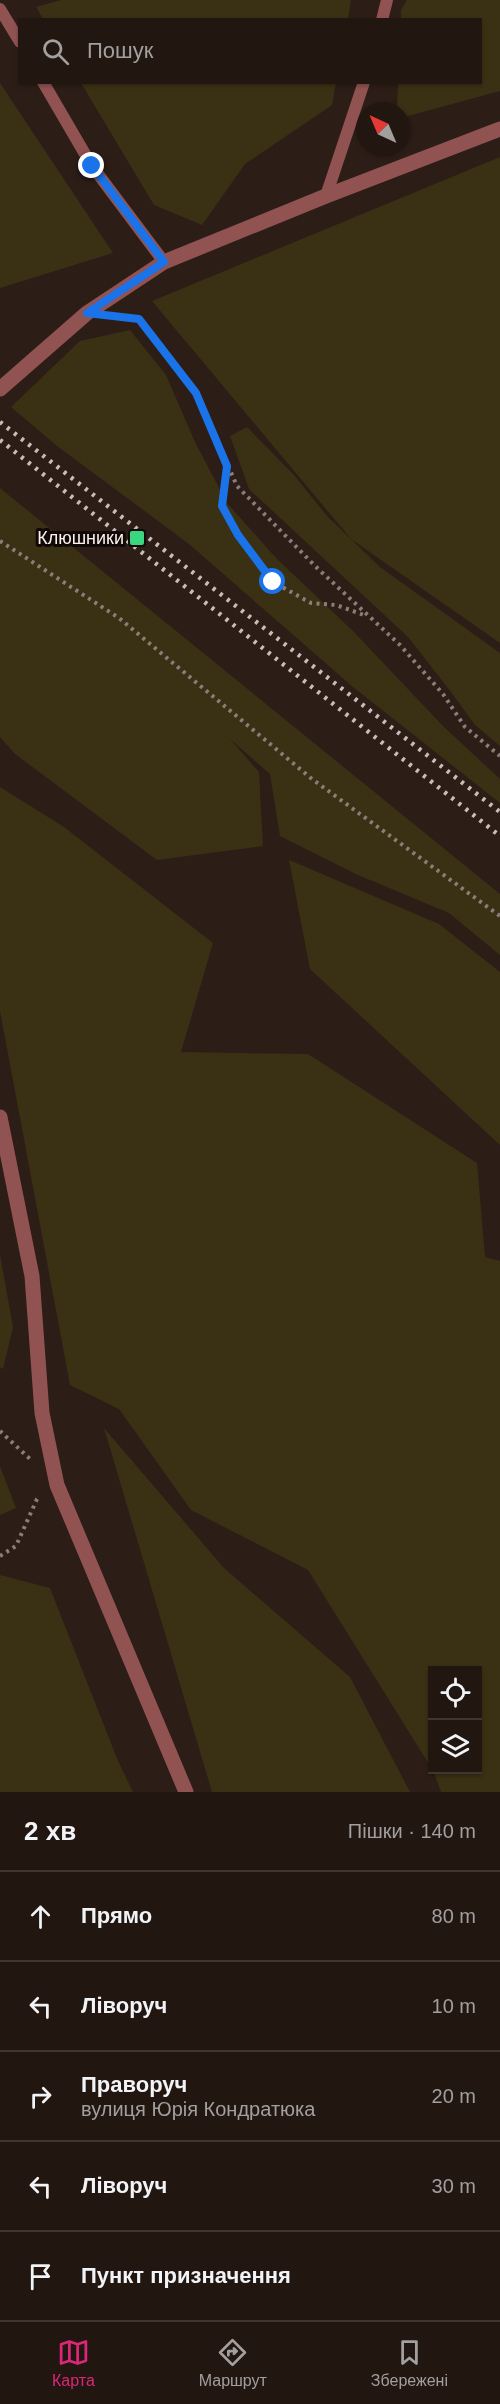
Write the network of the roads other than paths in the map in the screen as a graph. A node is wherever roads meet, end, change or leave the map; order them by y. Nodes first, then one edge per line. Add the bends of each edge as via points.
1 (7, 0) edge
2 (387, 0) edge
3 (0, 8) edge
4 (382, 18) edge
5 (18, 39) edge
6 (44, 84) edge
7 (363, 84) edge
8 (500, 129) edge
9 (326, 196) junction
10 (164, 262) junction
11 (0, 389) edge
12 (0, 1116) edge
13 (186, 1792) edge

1 - 3 lane
2 - 4 lane
3 - 5 lane
6 - 10 lane via 92,166
7 - 9 lane
8 - 9 street
9 - 10 street
10 - 11 street via 87,313
12 - 13 street via 32,1276 42,1413 57,1485

